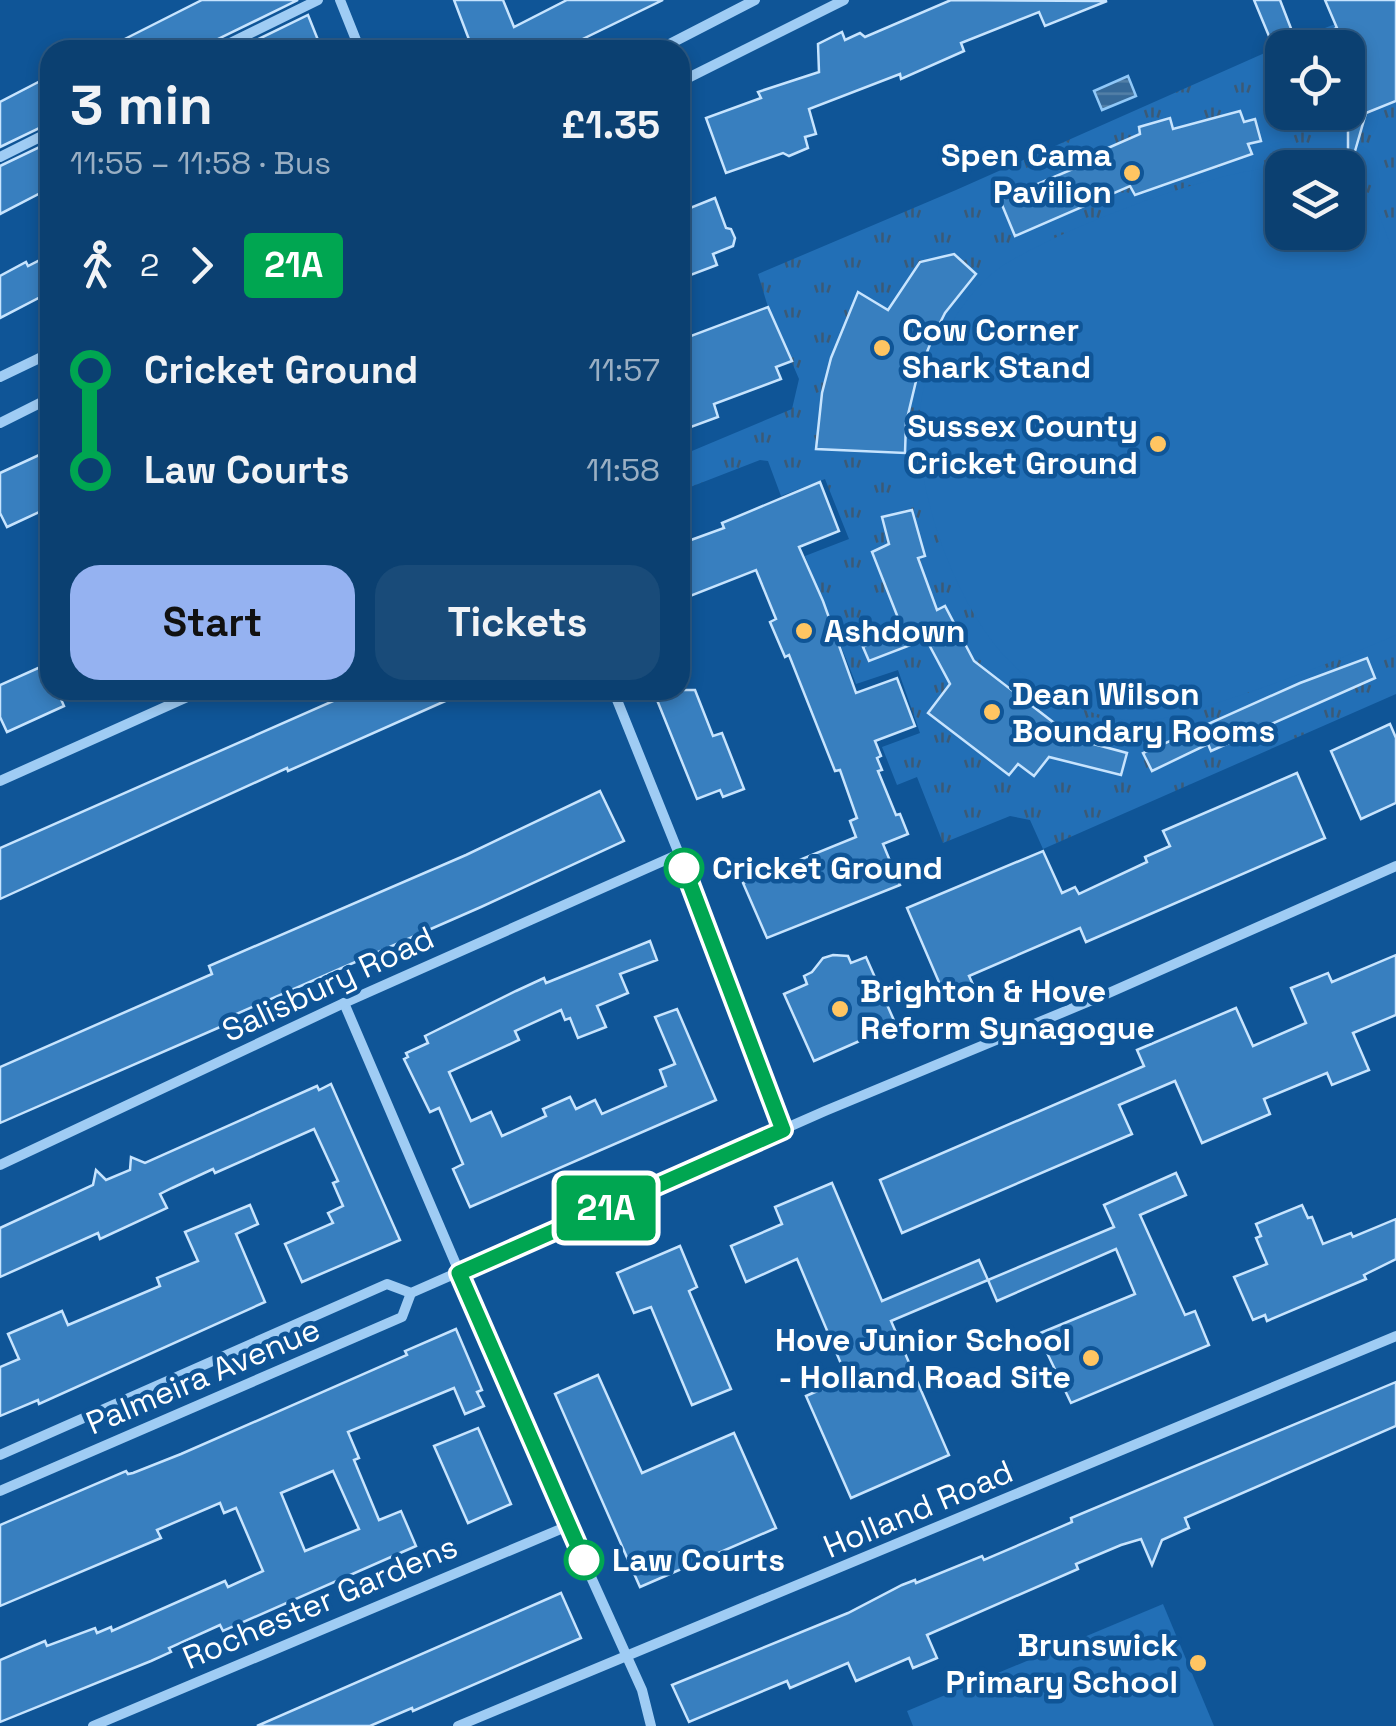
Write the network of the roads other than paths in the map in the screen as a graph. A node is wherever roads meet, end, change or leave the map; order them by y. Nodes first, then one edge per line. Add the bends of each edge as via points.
1 (318, 0) edge
2 (340, 0) edge
3 (755, 0) edge
4 (844, 0) edge
5 (236, 40) edge
6 (356, 40) edge
7 (677, 40) edge
8 (690, 77) edge
9 (40, 137) edge
10 (0, 157) edge
11 (40, 358) edge
12 (0, 378) edge
13 (40, 403) edge
14 (0, 423) edge
15 (181, 700) edge
16 (616, 700) edge
17 (0, 781) edge
18 (679, 854) junction
19 (1396, 866) edge
20 (344, 1003) junction
21 (783, 1130) junction
22 (0, 1165) edge
23 (459, 1273) junction
24 (411, 1294) junction
25 (1396, 1336) edge
26 (0, 1455) edge
27 (0, 1491) edge
28 (568, 1526) junction
29 (627, 1655) junction
30 (93, 1726) edge
31 (458, 1726) edge
32 (651, 1726) edge

1 - 5 street
2 - 6 street
3 - 7 street
4 - 8 street
9 - 10 street
11 - 12 street
13 - 14 street
15 - 17 street
16 - 18 street
18 - 20 street, Salisbury Road
18 - 21 street
19 - 21 street, Palmeira Avenue
20 - 22 street, Salisbury Road
20 - 23 street
21 - 23 street, Palmeira Avenue
23 - 24 street, Palmeira Avenue
23 - 28 street
24 - 26 street, Palmeira Avenue via 387,1284
24 - 27 street, Palmeira Avenue via 402,1317
25 - 29 street, Holland Road
28 - 29 street
28 - 30 street, Rochester Gardens
29 - 31 street, Holland Road
29 - 32 street

